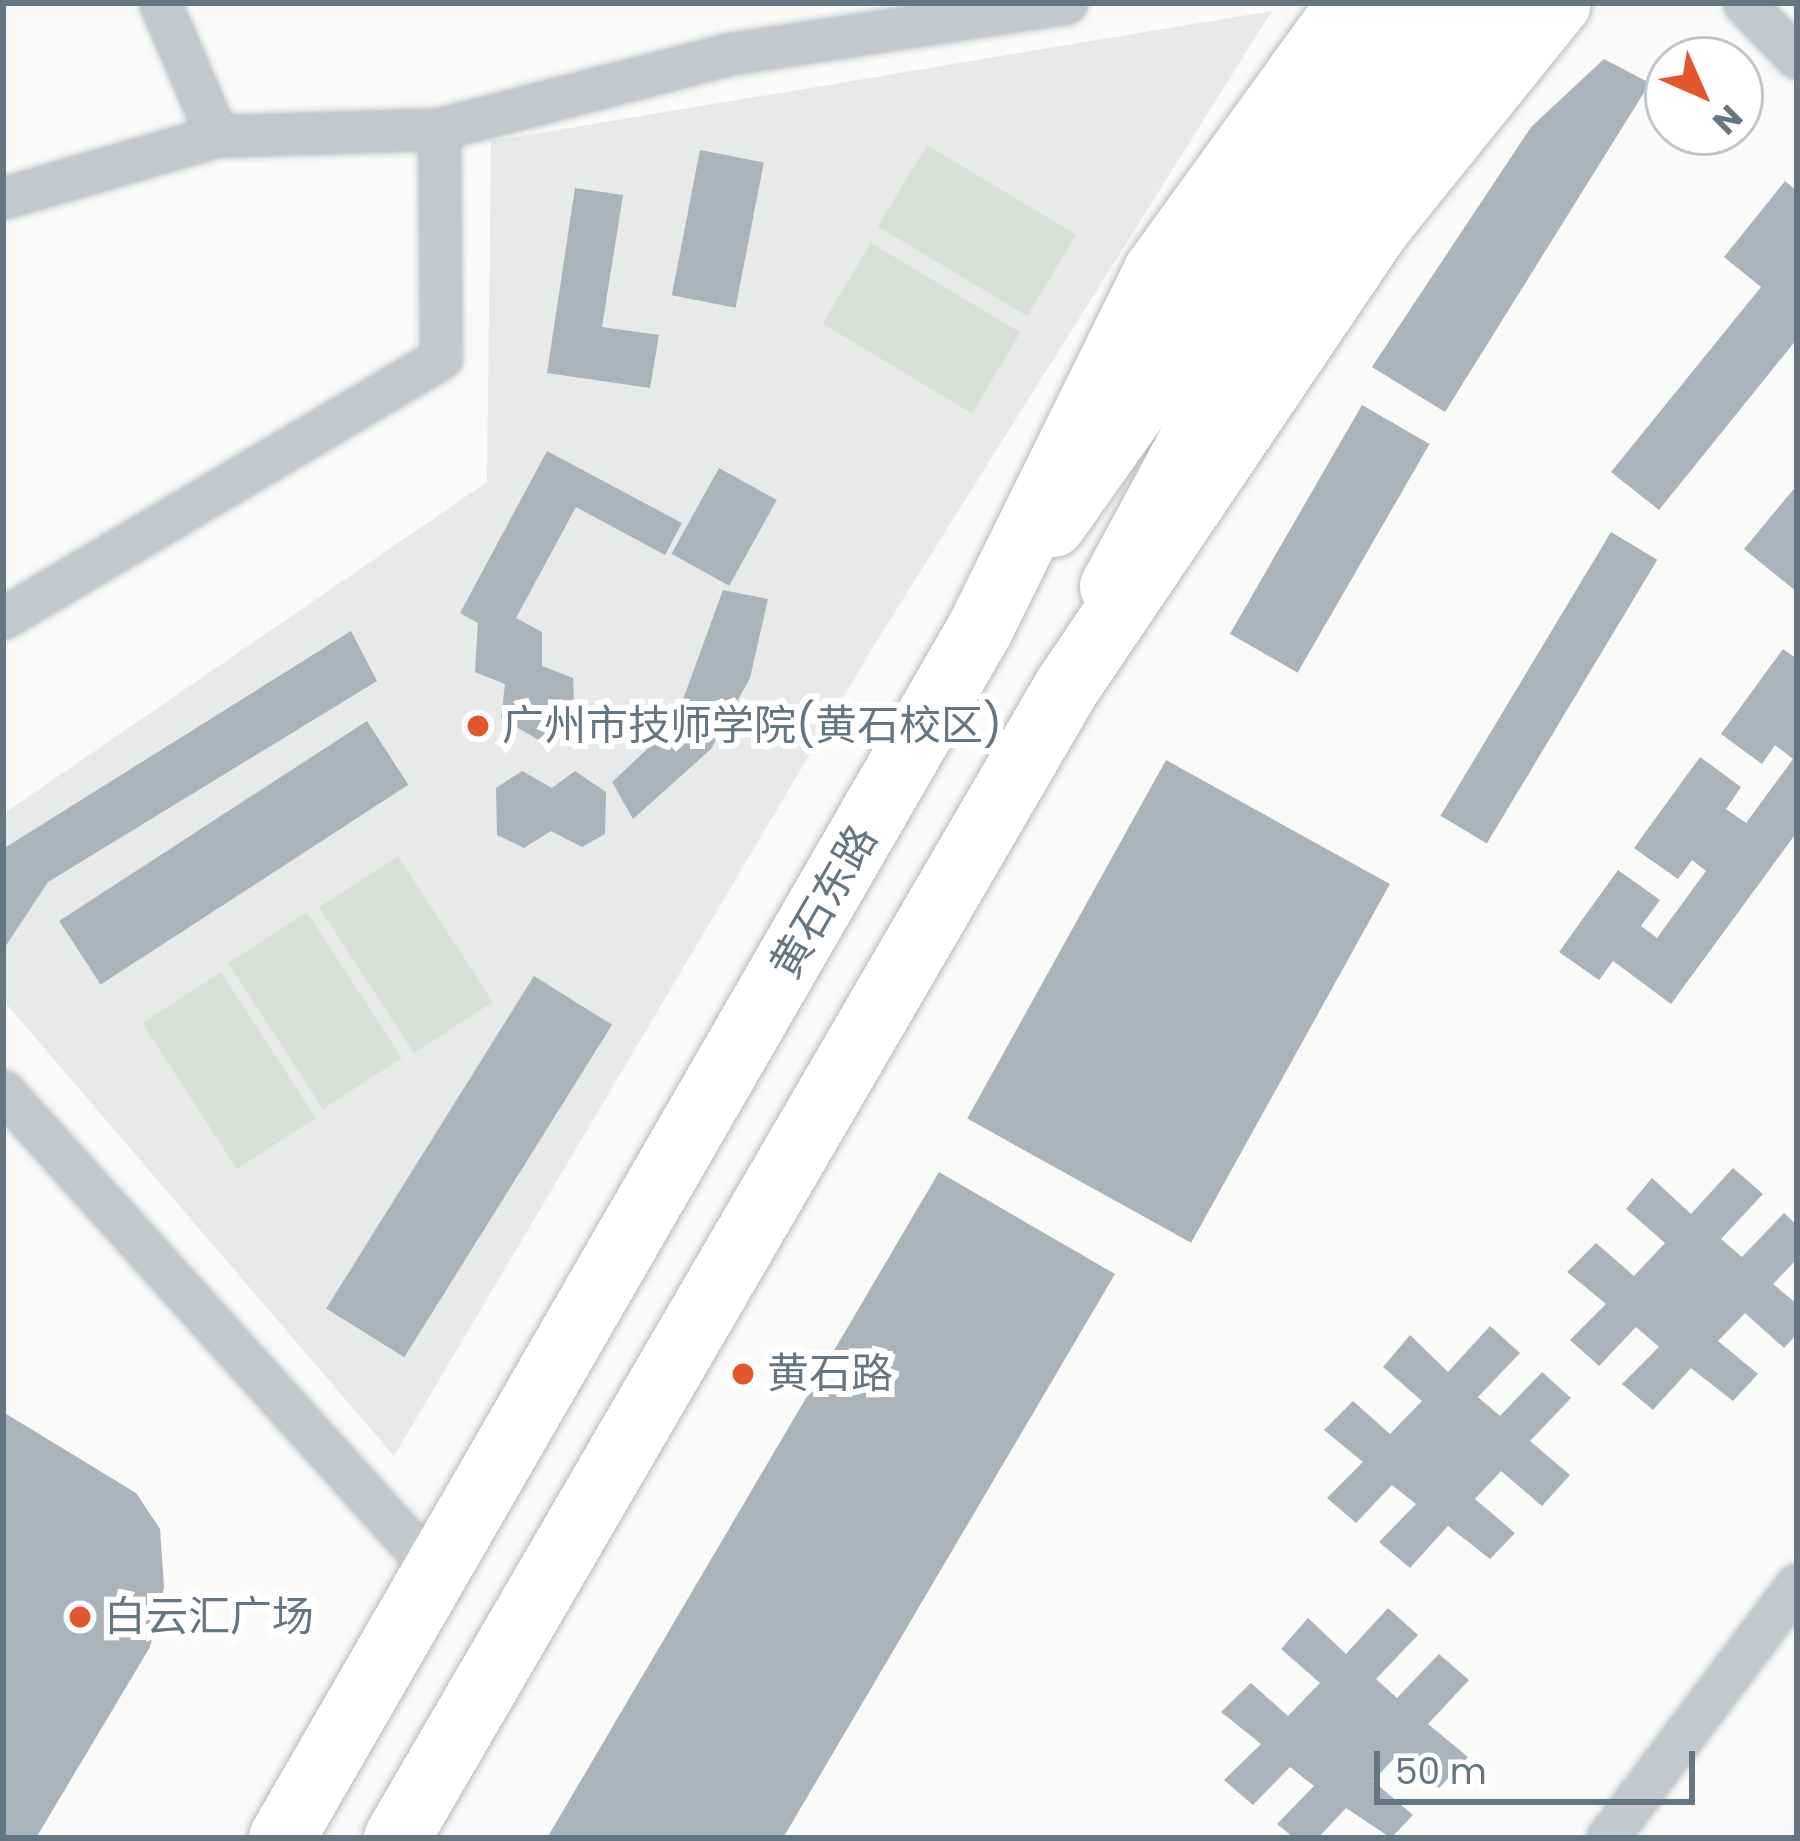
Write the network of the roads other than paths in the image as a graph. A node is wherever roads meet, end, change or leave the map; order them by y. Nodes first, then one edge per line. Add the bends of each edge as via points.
1 (160, 3) edge
2 (1066, 3) edge
3 (1351, 3) edge
4 (1423, 3) edge
5 (1488, 3) edge
6 (1558, 3) edge
7 (1744, 3) edge
8 (1797, 58) edge
9 (439, 129) junction
10 (217, 136) junction
11 (3, 198) edge
12 (3, 618) edge
13 (980, 629) junction
14 (1067, 687) junction
15 (3, 1091) edge
16 (436, 1572) junction
17 (1797, 1584) edge
18 (282, 1838) edge
19 (397, 1838) edge
20 (1607, 1838) edge

1 - 10 street
2 - 9 street via 728,54
3 - 13 highway via 1157,271
4 - 13 main road, 黄石东路
5 - 14 main road via 1328,207 1223,366
6 - 14 highway via 1379,225
7 - 8 street
9 - 10 street
9 - 12 street via 442,358
10 - 11 street
13 - 16 highway, 黄石东路
14 - 19 highway
15 - 16 street
16 - 18 highway, 黄石东路
17 - 20 street

